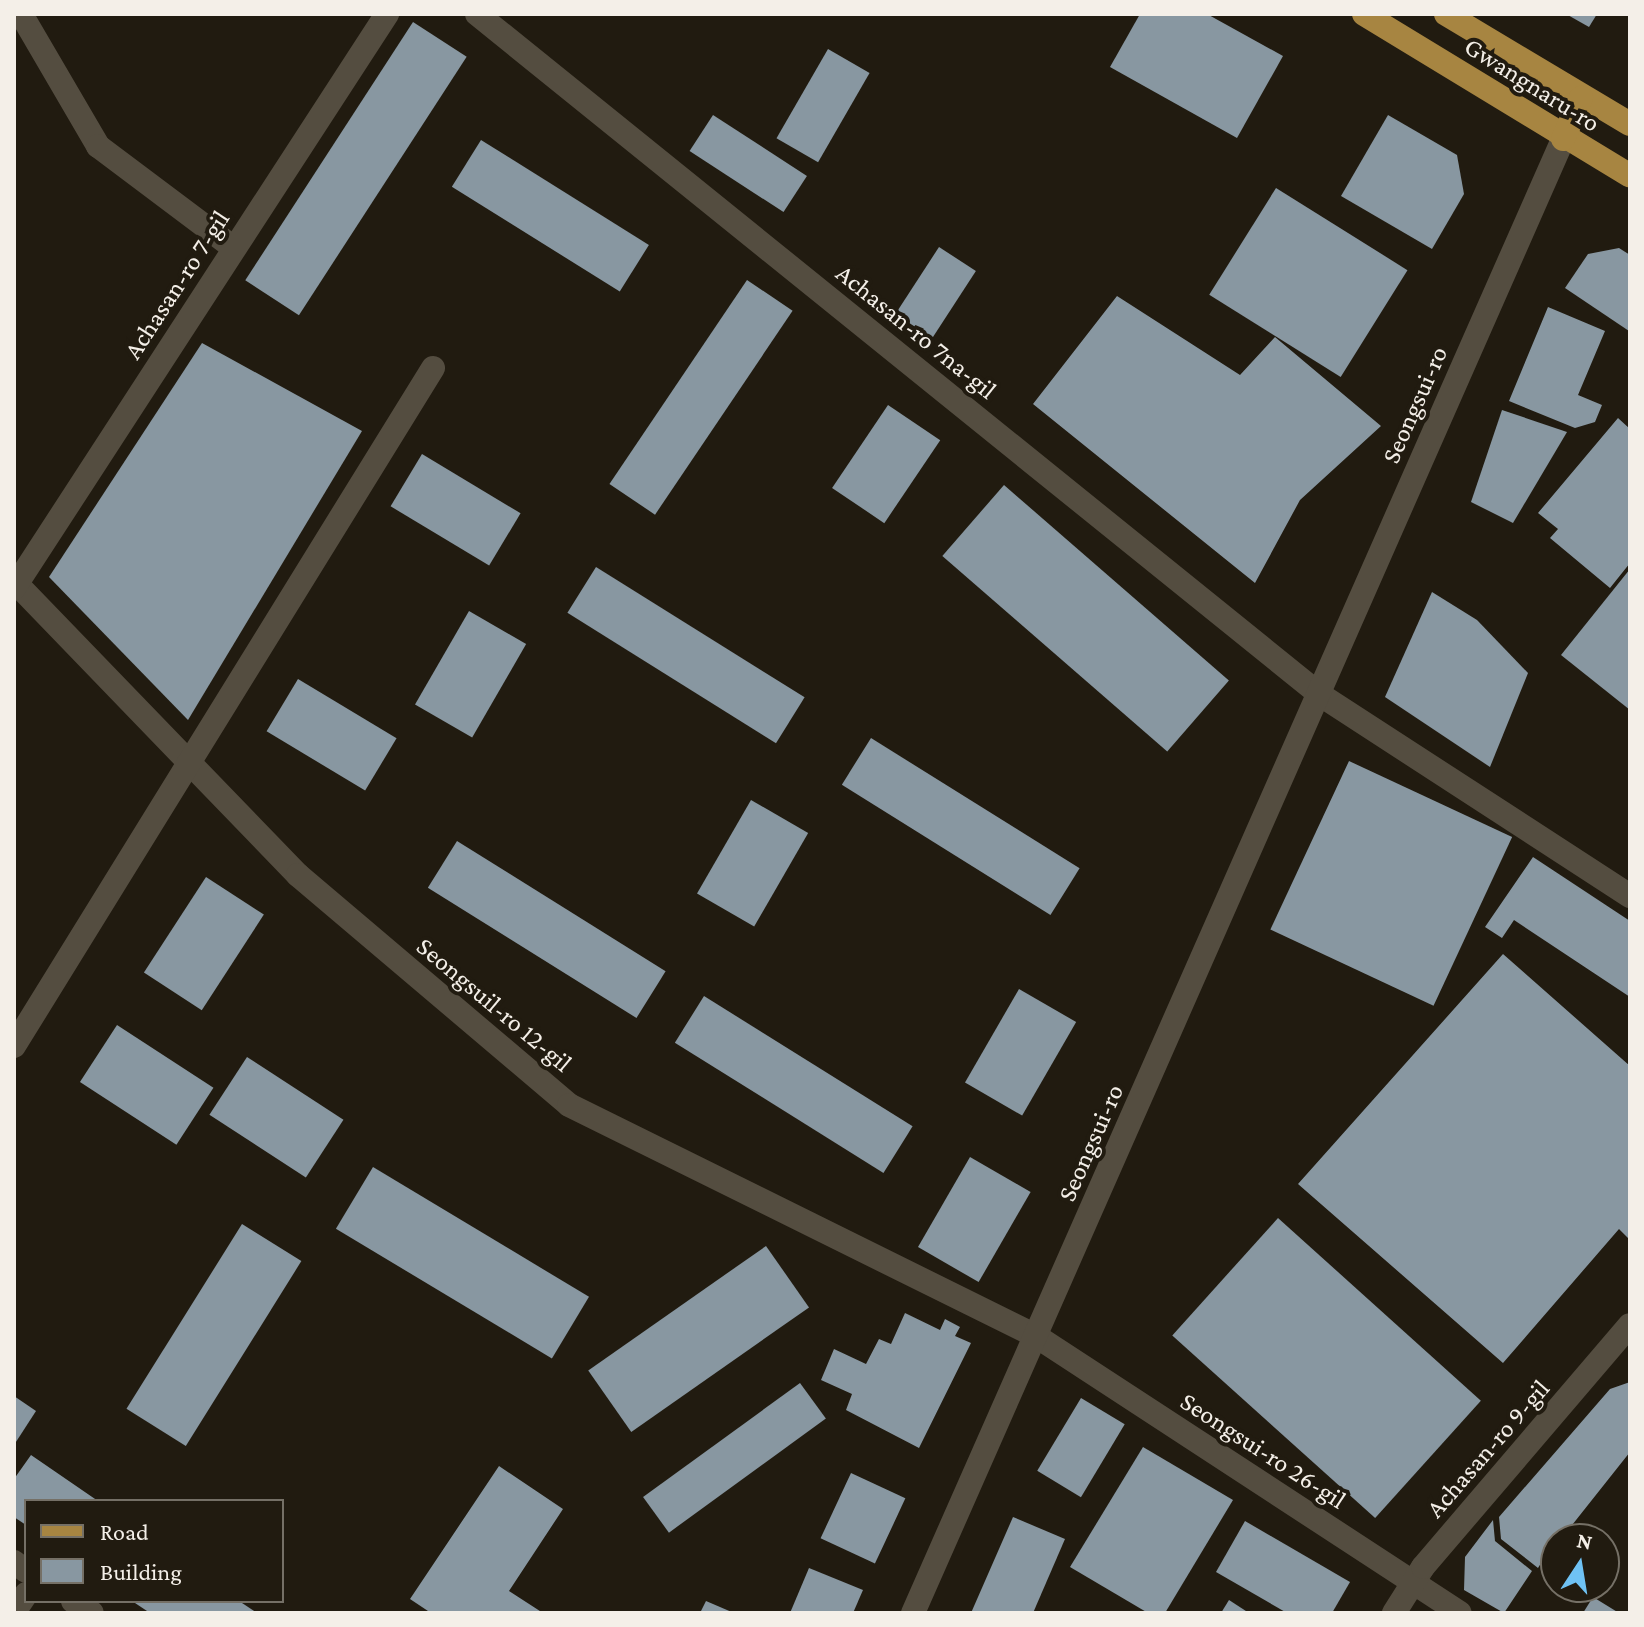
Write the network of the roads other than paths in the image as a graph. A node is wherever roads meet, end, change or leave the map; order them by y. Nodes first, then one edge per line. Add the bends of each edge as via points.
1 (21, 14) edge
2 (387, 14) edge
3 (477, 14) edge
4 (1364, 14) edge
5 (1446, 14) edge
6 (1581, 98) junction
7 (1630, 124) edge
8 (1563, 139) junction
9 (1630, 176) edge
10 (234, 248) junction
11 (433, 368) dead end
12 (15, 584) edge
13 (1319, 694) junction
14 (189, 763) junction
15 (1630, 896) edge
16 (14, 1046) edge
17 (1630, 1325) edge
18 (1036, 1336) junction
19 (1413, 1583) junction
20 (913, 1613) edge
21 (1394, 1613) edge
22 (1460, 1613) edge

1 - 10 street via 98,146
2 - 10 street, Achasan-ro 7-gil
3 - 13 street, Achasan-ro 7na-gil
4 - 8 main road, Gwangnaru-ro
5 - 6 main road, Gwangnaru-ro
6 - 7 main road, Gwangnaru-ro
6 - 8 main road
8 - 9 main road, Gwangnaru-ro
8 - 13 street, Seongsui-ro
10 - 12 street, Achasan-ro 7-gil
11 - 14 street
12 - 14 street, Seongsuil-ro 12-gil
13 - 15 street
13 - 18 street, Seongsui-ro
14 - 16 street
14 - 18 street, Seongsuil-ro 12-gil via 298,875 569,1105
17 - 19 street, Achasan-ro 9-gil
18 - 19 street, Seongsui-ro 26-gil
18 - 20 street, Seongsui-ro
19 - 21 street, Achasan-ro 9-gil
19 - 22 street, Seongsui-ro 26-gil

